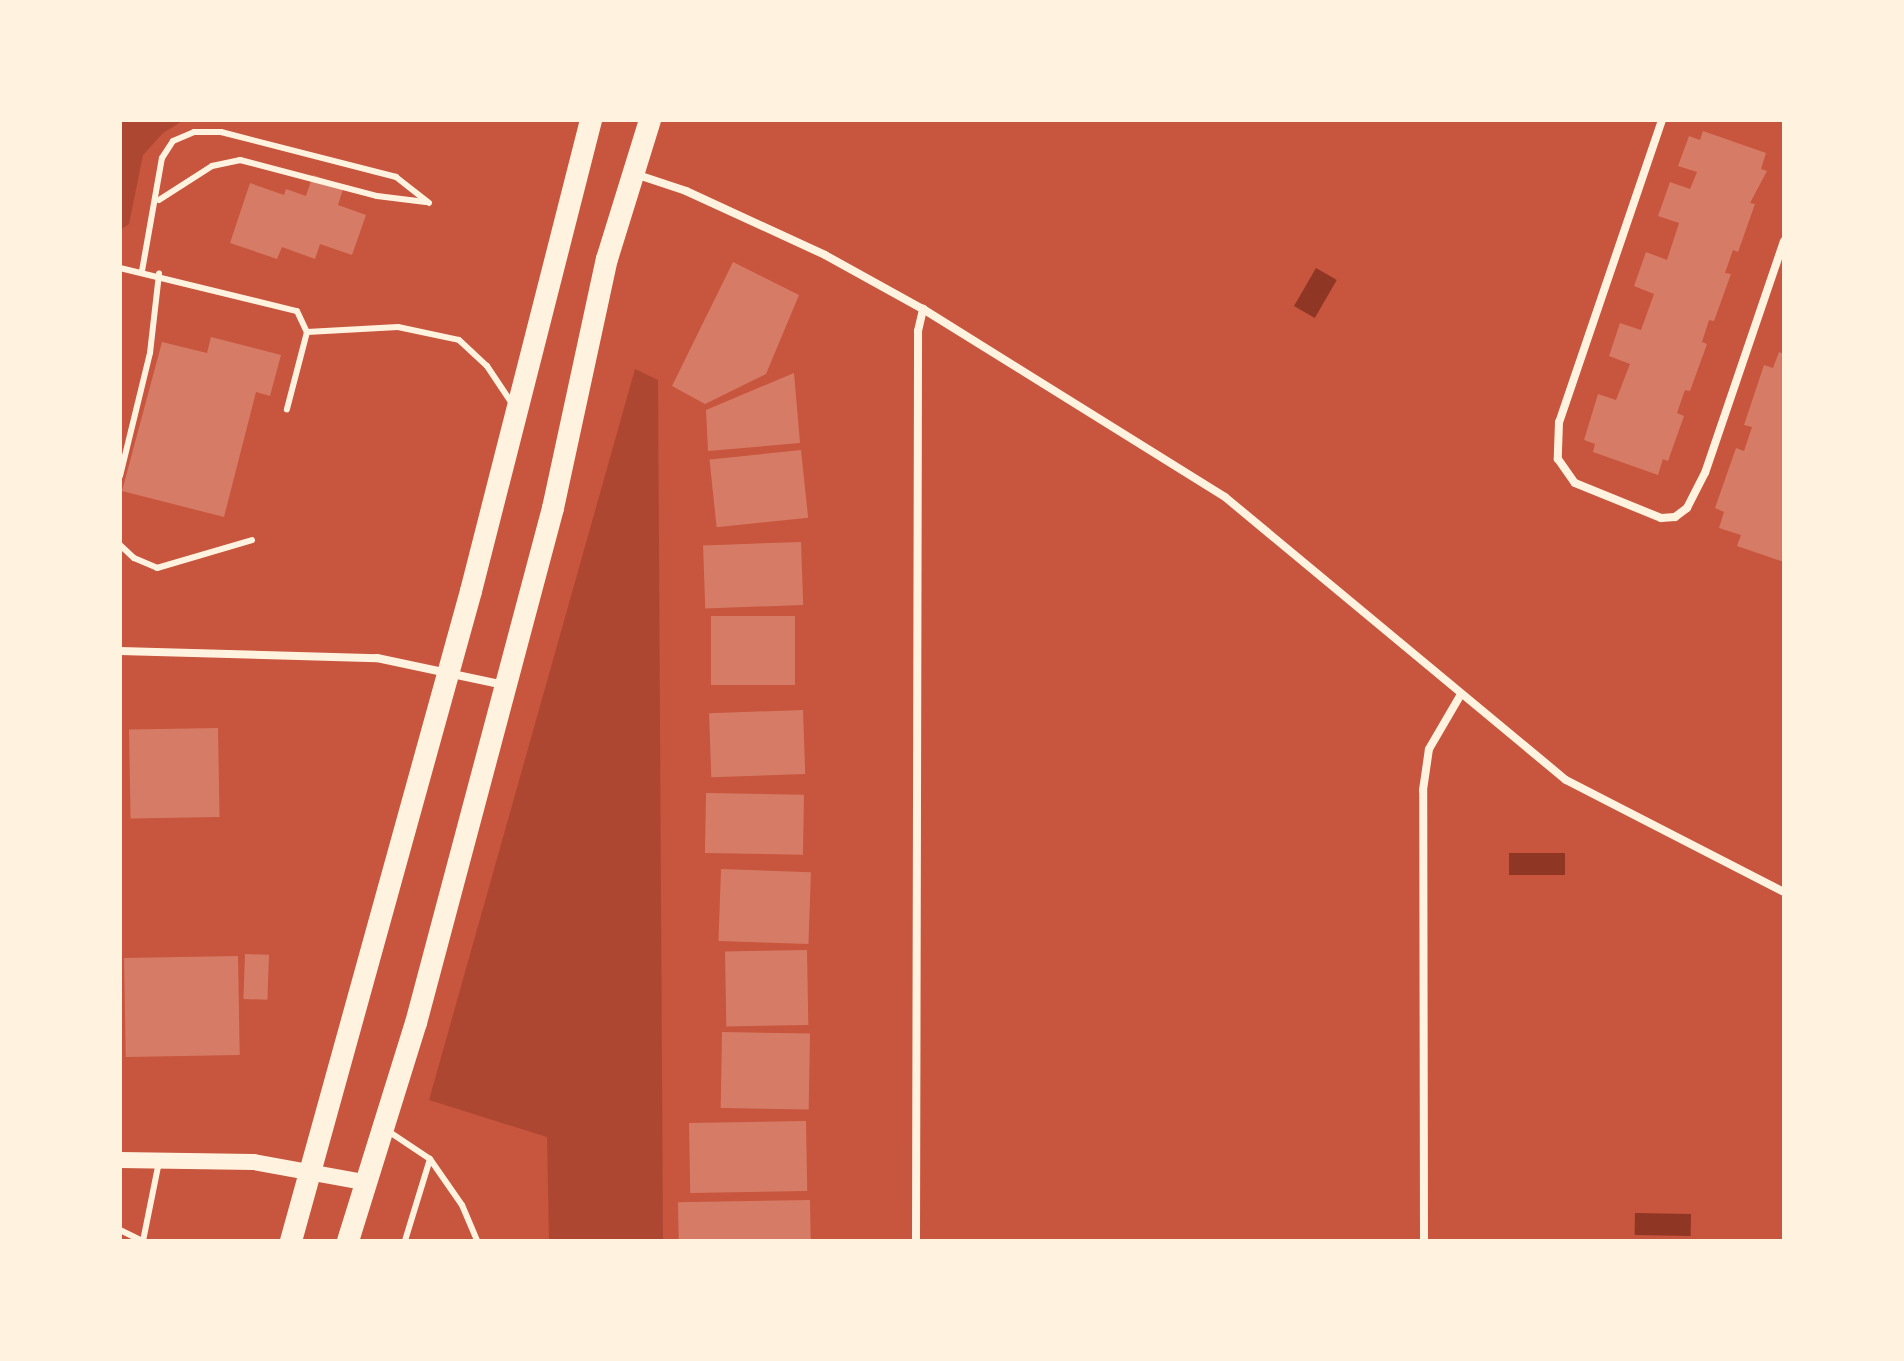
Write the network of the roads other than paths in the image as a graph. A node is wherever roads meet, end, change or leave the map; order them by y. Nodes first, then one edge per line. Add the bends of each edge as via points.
1 (591, 120) edge
2 (650, 120) edge
3 (1662, 120) edge
4 (634, 173) junction
5 (159, 200) junction
6 (1784, 241) edge
7 (120, 268) edge
8 (142, 271) junction
9 (159, 274) junction
10 (923, 309) junction
11 (307, 332) junction
12 (287, 409) dead end
13 (517, 412) junction
14 (120, 476) edge
15 (252, 540) dead end
16 (120, 545) edge
17 (120, 651) edge
18 (448, 671) junction
19 (505, 686) junction
20 (1460, 696) junction
21 (1784, 892) edge
22 (384, 1129) junction
23 (430, 1159) junction
24 (120, 1160) edge
25 (160, 1160) junction
26 (311, 1172) junction
27 (368, 1183) junction
28 (120, 1230) edge
29 (143, 1241) edge
30 (291, 1241) edge
31 (348, 1241) edge
32 (405, 1241) edge
33 (477, 1241) edge
34 (916, 1241) edge
35 (1424, 1241) edge

1 - 13 highway
2 - 4 highway
3 - 6 street via 1559,422 1558,459 1575,483 1661,518 1675,517 1687,508 1705,473
4 - 10 street via 774,229
4 - 19 highway via 607,259 577,410
5 - 5 lane via 162,158 173,141 194,132 221,132 396,177 429,203 377,196 240,160 212,166
5 - 8 lane
7 - 8 lane
8 - 9 lane
9 - 11 lane via 297,311
9 - 14 lane via 150,353
10 - 20 street via 1225,497
10 - 34 street via 918,331
11 - 12 lane
11 - 13 lane via 398,327 459,340 487,366
13 - 18 highway
15 - 16 lane via 157,568
17 - 18 street via 377,658
18 - 19 street
18 - 26 highway
19 - 22 highway
20 - 21 street via 1566,780
20 - 35 street via 1429,749 1423,790
22 - 23 lane
22 - 27 highway
23 - 32 lane
23 - 33 lane via 462,1205
24 - 25 main road
25 - 26 main road via 254,1162
25 - 29 lane
26 - 27 main road
26 - 30 highway
27 - 31 highway
28 - 29 lane

